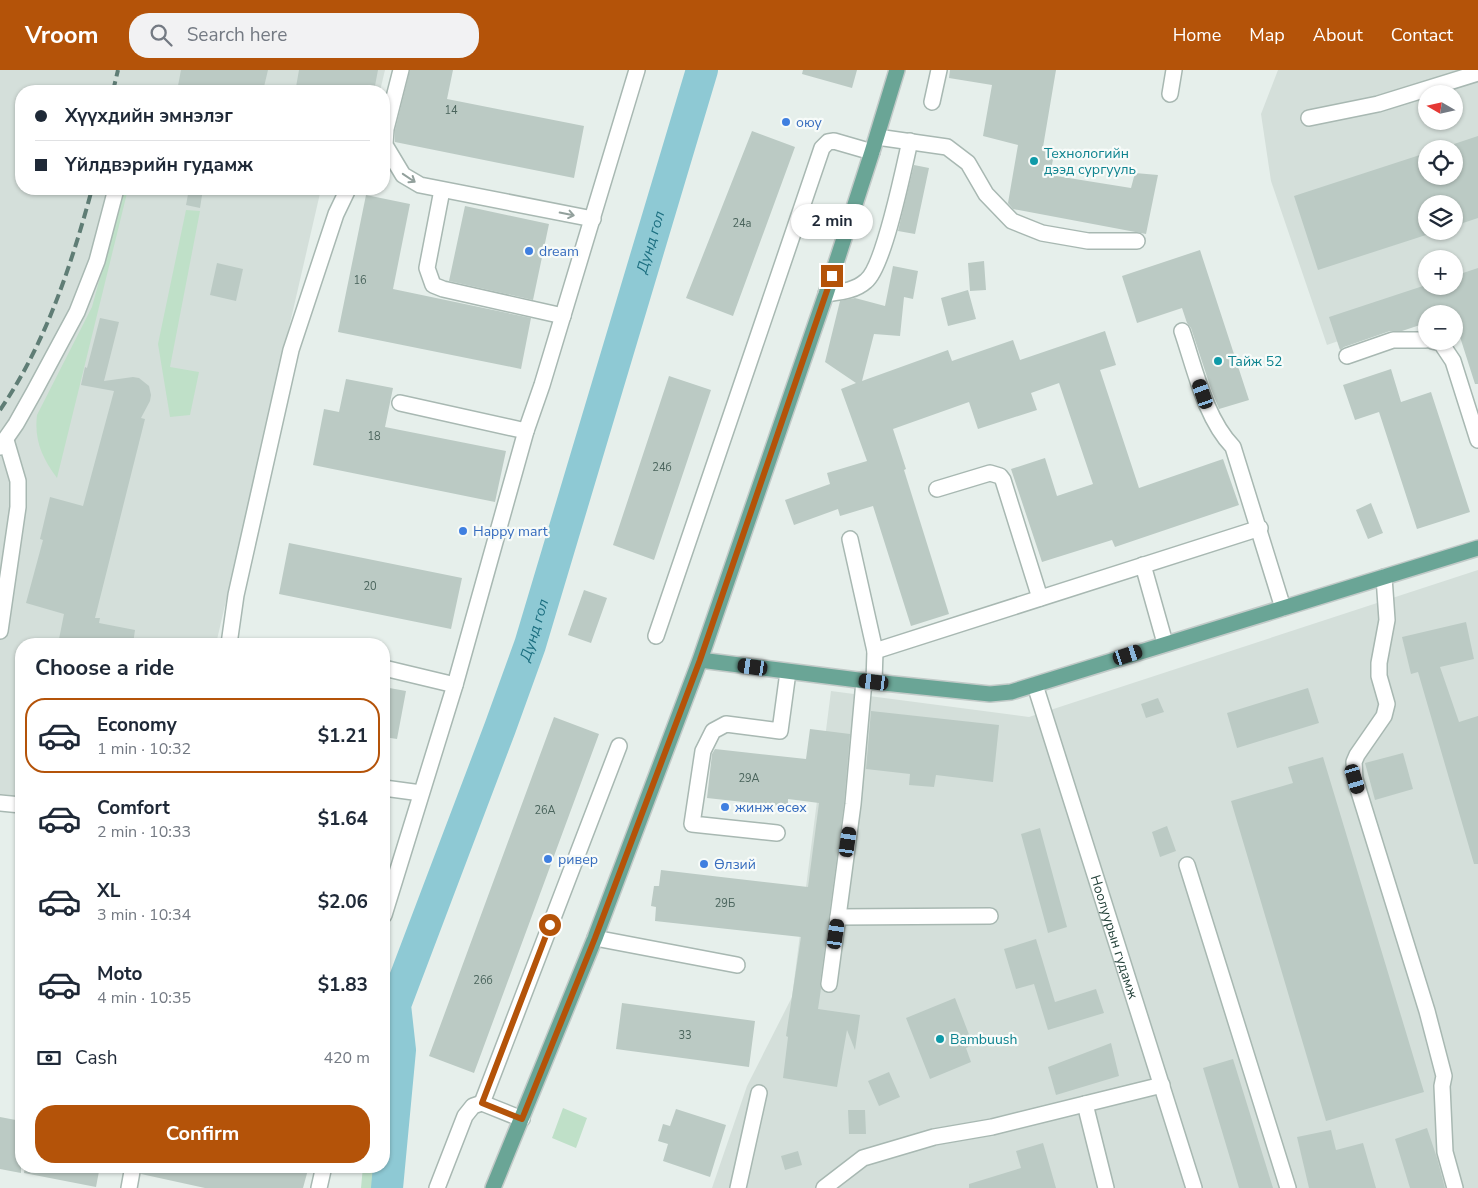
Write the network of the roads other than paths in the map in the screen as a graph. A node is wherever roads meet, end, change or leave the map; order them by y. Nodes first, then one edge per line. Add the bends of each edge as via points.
1 (401, 70) edge
2 (638, 70) edge
3 (897, 70) edge
4 (939, 70) edge
5 (1174, 70) edge
6 (1478, 73) edge
7 (1170, 94) dead end
8 (932, 102) dead end
9 (390, 113) edge
10 (1309, 118) dead end
11 (877, 137) junction
12 (910, 142) junction
13 (872, 152) junction
14 (390, 153) edge
15 (442, 190) junction
16 (114, 195) edge
17 (345, 195) edge
18 (593, 219) junction
19 (1137, 241) dead end
20 (826, 294) junction
21 (563, 316) junction
22 (1182, 331) dead end
23 (1418, 340) edge
24 (1445, 350) edge
25 (1347, 356) dead end
26 (400, 403) dead end
27 (526, 431) junction
28 (1478, 440) edge
29 (3, 443) edge
30 (937, 490) dead end
31 (1260, 528) junction
32 (850, 539) dead end
33 (1478, 548) edge
34 (1143, 565) junction
35 (1384, 577) junction
36 (1040, 598) junction
37 (1283, 608) junction
38 (0, 631) edge
39 (656, 636) dead end
40 (230, 638) edge
41 (1165, 644) junction
42 (875, 651) junction
43 (700, 660) junction
44 (390, 669) edge
45 (788, 672) junction
46 (869, 682) junction
47 (455, 685) junction
48 (1035, 685) junction
49 (619, 746) dead end
50 (390, 789) edge
51 (421, 794) junction
52 (0, 803) edge
53 (15, 804) edge
54 (777, 833) dead end
55 (1187, 865) dead end
56 (390, 892) edge
57 (990, 916) dead end
58 (838, 917) junction
59 (595, 938) junction
60 (737, 965) dead end
61 (829, 984) dead end
62 (1162, 1085) junction
63 (759, 1092) dead end
64 (482, 1103) junction
65 (1085, 1104) junction
66 (522, 1119) junction
67 (132, 1173) edge
68 (322, 1173) edge
69 (129, 1188) edge
70 (319, 1188) edge
71 (437, 1188) edge
72 (493, 1188) edge
73 (738, 1188) edge
74 (824, 1188) edge
75 (1106, 1188) edge
76 (1194, 1188) edge
77 (1288, 1188) edge
78 (1455, 1188) edge

1 - 9 street
2 - 18 street
3 - 11 main road
4 - 8 street
5 - 7 street
6 - 10 street via 1378,104
11 - 12 street
11 - 13 main road
12 - 19 street via 947,147 968,163 986,194 1012,221 1042,233 1088,241
12 - 20 street via 896,204 868,280 848,291
13 - 20 main road
13 - 39 street via 834,141 822,148
14 -> 15 street via 403,175 420,185
15 -> 18 street
15 - 21 street via 427,268 433,285
16 - 29 street via 86,291 67,332
17 - 40 street via 291,350 236,596
18 - 21 street
20 - 43 main road
21 - 27 street
22 - 31 street via 1209,410 1221,435 1233,447
23 - 25 street via 1393,340
24 - 28 street via 1453,361
26 - 27 street
27 - 47 street
29 - 38 street via 18,481 18,507
30 - 36 street via 990,473 1000,476
31 - 34 street
31 - 37 street
32 - 42 street
33 - 35 main road
34 - 36 street
34 - 41 street
35 - 37 main road
35 - 78 street via 1387,620 1379,676 1387,704 1384,716 1354,762 1355,779 1444,1076 1445,1152
36 - 42 street
37 - 41 main road
41 - 48 main road
42 - 46 street
43 - 45 main road
43 - 59 main road
44 - 47 street
45 - 46 main road
45 - 54 street via 780,731 726,724 713,731 703,751 692,824
46 - 48 main road via 990,694
46 - 58 street
47 - 51 street
48 - 62 street, Ноолуурын гудамж
49 - 64 street
50 - 51 street
51 - 56 street
52 - 53 street
55 - 77 street
57 - 58 street
58 - 61 street
59 - 60 street
59 - 66 main road
62 - 65 street
62 - 76 street, Ноолуурын гудамж
63 - 73 street
64 - 66 street
64 - 71 street via 473,1106 465,1116
65 - 74 street via 992,1127 934,1137 863,1158
65 - 75 street
66 - 72 main road
67 - 69 street
68 - 70 street

